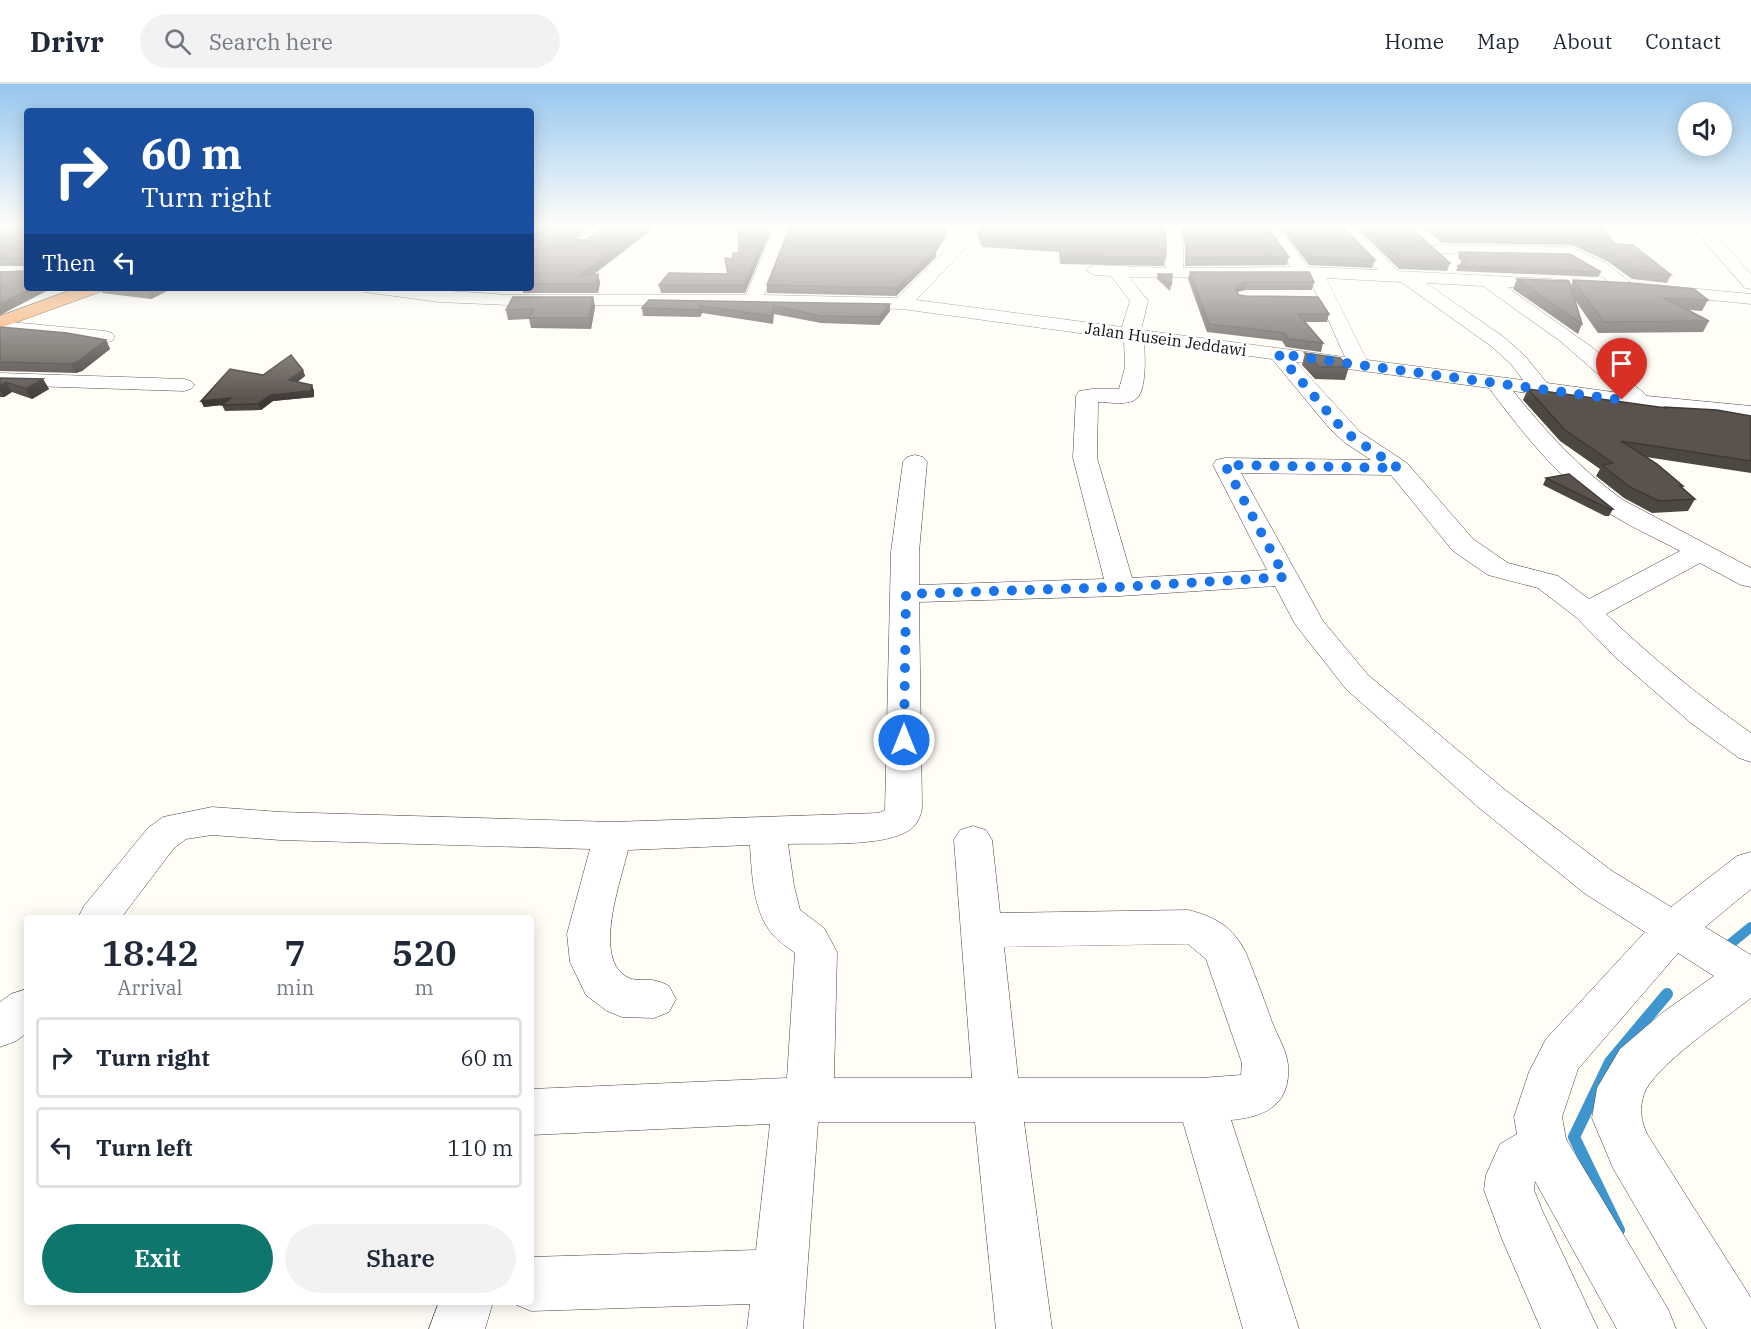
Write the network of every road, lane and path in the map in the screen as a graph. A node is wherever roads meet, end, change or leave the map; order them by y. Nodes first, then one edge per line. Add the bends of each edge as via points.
1 (759, 285) edge
2 (919, 285) edge
3 (1127, 285) edge
4 (1318, 285) edge
5 (1412, 285) edge
6 (1486, 285) edge
7 (1591, 285) edge
8 (1626, 286) joint
9 (86, 291) edge
10 (394, 291) edge
11 (1303, 297) edge
12 (1327, 297) junction
13 (753, 299) junction
14 (1751, 299) edge
15 (902, 304) junction
16 (0, 322) edge
17 (0, 327) edge
18 (1132, 335) junction
19 (105, 337) edge
20 (1278, 354) junction
21 (1359, 364) junction
22 (0, 379) edge
23 (1495, 382) junction
24 (184, 385) dead end
25 (1540, 388) junction
26 (1641, 402) junction
27 (1751, 413) edge
28 (915, 462) dead end
29 (1398, 468) junction
30 (1701, 551) junction
31 (1285, 577) junction
32 (1751, 579) edge
33 (1120, 587) junction
34 (906, 594) junction
35 (1587, 612) junction
36 (1751, 750) edge
37 (768, 831) junction
38 (612, 836) junction
39 (973, 840) dead end
40 (1751, 867) edge
41 (100, 915) edge
42 (981, 930) junction
43 (1682, 934) junction
44 (1746, 973) edge
45 (654, 999) dead end
46 (24, 1010) edge
47 (0, 1027) edge
48 (802, 1100) junction
49 (997, 1100) junction
50 (1201, 1100) junction
51 (534, 1112) edge
52 (1543, 1146) junction
53 (779, 1276) junction
54 (534, 1284) edge
55 (465, 1305) edge
56 (457, 1329) edge
57 (775, 1329) edge
58 (1024, 1329) edge
59 (1271, 1329) edge
60 (1570, 1329) edge
61 (1648, 1329) edge
62 (1738, 1329) edge

1 - 13 street
2 - 15 street
3 - 18 street via 1139,301
4 - 12 street
5 - 25 street via 1498,342
6 - 26 street via 1581,347
7 - 8 street
8 - 14 street
9 - 16 highway
10 - 13 street, Jalan Husein Jeddawi via 501,298
11 - 12 street
12 - 21 street
13 - 15 street, Jalan Husein Jeddawi
15 - 18 street, Jalan Husein Jeddawi
17 - 19 street
18 - 20 street, Jalan Husein Jeddawi
18 - 33 street via 1136,367 1129,394 1087,396 1085,458
20 - 21 street, Jalan Husein Jeddawi
20 - 29 street via 1338,424
21 - 23 street, Jalan Husein Jeddawi
22 - 24 street
23 - 25 street, Jalan Husein Jeddawi
23 - 30 street via 1594,492
25 - 26 street, Jalan Husein Jeddawi
26 - 27 street, Jalan Husein Jeddawi
28 - 34 street via 905,552
29 - 31 street via 1225,465
29 - 35 street via 1463,545 1498,569 1548,582
30 - 32 street
30 - 35 street
31 - 33 street
31 - 43 street via 1310,624 1358,682 1500,806 1599,882
33 - 34 street
34 - 37 street via 903,814 892,824 879,827
35 - 36 street via 1634,657
37 - 38 street
37 - 48 street via 774,888 784,918 815,949
38 - 41 street via 212,821 185,825 161,838
38 - 45 street via 588,934 591,962 601,982 622,998
39 - 42 street
40 - 43 street
42 - 49 street
42 - 50 street via 1188,927 1219,942 1265,1063 1264,1083 1252,1096
43 - 44 street
43 - 52 street via 1562,1054 1538,1117
44 - 62 street via 1636,1064 1621,1088 1616,1118 1630,1151
46 - 47 street
48 - 49 street
48 - 51 street
48 - 53 street
49 - 50 street
49 - 58 street
50 - 59 street
52 - 60 street via 1518,1161 1509,1190
52 - 61 street
53 - 54 street
53 - 57 street
55 - 56 street

